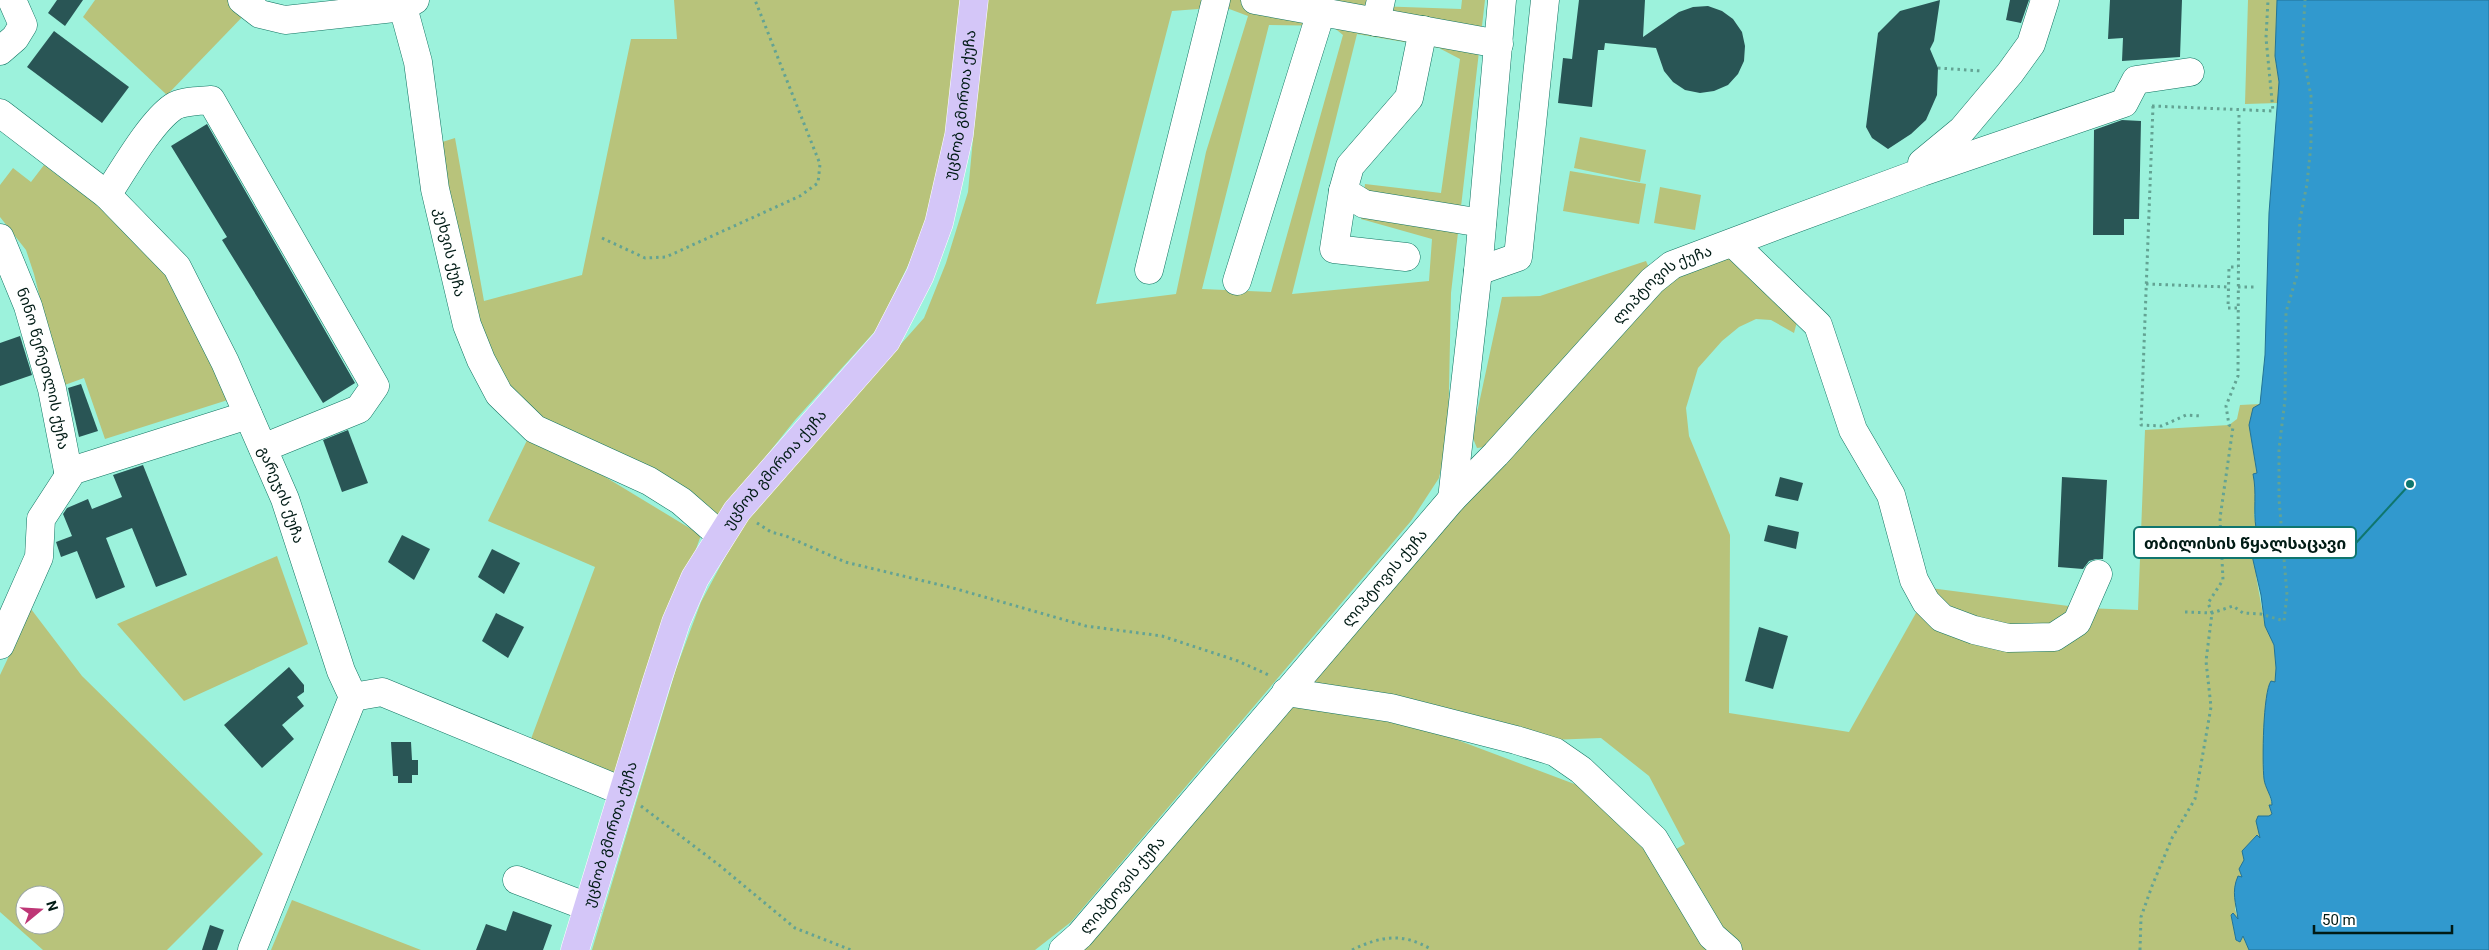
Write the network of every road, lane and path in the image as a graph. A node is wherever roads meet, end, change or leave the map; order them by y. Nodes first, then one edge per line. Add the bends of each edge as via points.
1 (12, 0) edge
2 (242, 0) edge
3 (755, 0) edge
4 (974, 0) edge
5 (1216, 0) edge
6 (1255, 0) edge
7 (1502, 0) edge
8 (1545, 0) edge
9 (2045, 0) edge
10 (2268, 0) edge
11 (2305, 0) edge
12 (409, 3) edge
13 (1379, 11) edge
14 (1321, 12) junction
15 (1423, 30) junction
16 (1499, 44) junction
17 (0, 51) edge
18 (1938, 68) dead end
19 (2190, 72) dead end
20 (2010, 73) junction
21 (1493, 104) junction
22 (1533, 109) junction
23 (2239, 111) junction
24 (2, 119) edge
25 (1922, 172) junction
26 (1343, 191) junction
27 (106, 195) junction
28 (1482, 223) junction
29 (0, 238) edge
30 (602, 238) dead end
31 (1733, 243) junction
32 (1406, 257) dead end
33 (2238, 267) junction
34 (1149, 270) dead end
35 (1478, 271) junction
36 (1237, 281) dead end
37 (2146, 284) junction
38 (2228, 287) junction
39 (2238, 287) junction
40 (2254, 287) dead end
41 (2237, 308) junction
42 (248, 415) junction
43 (2202, 416) dead end
44 (1459, 437) junction
45 (263, 448) junction
46 (1496, 454) junction
47 (68, 472) junction
48 (1452, 499) junction
49 (737, 511) junction
50 (720, 535) junction
51 (2098, 574) dead end
52 (2185, 612) dead end
53 (2212, 612) junction
54 (0, 645) edge
55 (1279, 684) junction
56 (353, 697) junction
57 (622, 791) junction
58 (517, 880) dead end
59 (588, 907) junction
60 (1367, 943) junction
61 (1066, 949) edge
62 (252, 950) edge
63 (575, 950) edge
64 (851, 950) edge
65 (1352, 950) edge
66 (1360, 950) edge
67 (1432, 950) edge
68 (1728, 950) edge
69 (2140, 950) edge

1 - 17 street via 23,25 15,38
2 - 12 street, კეხვის ქუჩა via 260,14 285,20
3 - 30 path via 820,164 818,183 800,196 666,257 645,258
4 - 49 main road, უცნობ გმირთა ქუჩა via 959,135 939,223 920,276 886,341
5 - 34 street
6 - 14 street
7 - 16 street
8 - 22 street
9 - 20 street via 2031,44
10 - 23 path via 2266,38 2273,111
11 - 53 path via 2302,50 2311,96 2312,144 2300,219 2297,275 2286,312 2285,400 2279,449 2279,499 2287,595 2284,622 2261,614 2243,613 2233,606
12 - 50 street, კეხვის ქუჩა via 435,189 467,325 499,394 535,429 649,481 681,501
13 - 14 street
13 - 15 street
14 - 36 street
15 - 16 street
15 - 26 street via 1409,98 1350,166
16 - 21 street
18 - 20 path
19 - 25 street, ლიპტოვის ქუჩა via 2136,80 2124,104
20 - 25 street via 1962,130 1922,163
21 - 22 street
21 - 28 street
22 - 35 street via 1518,257
23 - 33 path
23 - 37 path via 2155,106
24 - 27 street, გარეჯის ქუჩა
25 - 31 street, ლიპტოვის ქუჩა
26 - 28 street via 1364,204
26 - 32 street via 1334,249
27 - 42 street, გარეჯის ქუჩა via 177,267
27 - 45 street via 148,134 173,107 211,100 374,386 359,409
28 - 35 street
29 - 47 street, ნინო წერეთლის ქუჩა via 31,315 52,389
31 - 46 street, ლიპტოვის ქუჩა via 1672,265 1652,281
31 - 51 street via 1818,325 1853,430 1891,495 1914,580 1926,602 1942,618 2008,638 2054,636 2077,622
33 - 38 path via 2229,266
33 - 39 path
35 - 44 street
37 - 38 path
37 - 43 path via 2141,425 2162,426 2186,415
38 - 41 path via 2228,308
39 - 40 path
39 - 41 path
41 - 53 path via 2238,376 2226,406 2229,425 2233,428 2220,518 2223,580 2208,603
42 - 45 street, გარეჯის ქუჩა
42 - 47 street
44 - 46 street via 1473,462 1482,462
44 - 48 street
45 - 56 street, გარეჯის ქუჩა via 285,499 341,671
46 - 48 street, ლიპტოვის ქუჩა
47 - 54 street via 69,476 41,519 39,557
48 - 55 street, ლიპტოვის ქუჩა
49 - 50 main road, უცნობ გმირთა ქუჩა
49 - 55 path via 771,532 845,562 953,588 1086,626 1162,636 1238,661
50 - 57 main road, უცნობ გმირთა ქუჩა via 695,578 676,622
52 - 53 path
53 - 69 path via 2206,661 2211,706 2195,799 2172,838 2152,886 2141,917
55 - 61 street, ლიპტოვის ქუჩა
55 - 68 street via 1391,708 1555,752 1581,770 1654,839 1712,936
56 - 57 street via 382,692
56 - 62 street
57 - 59 main road, უცნობ გმირთა ქუჩა
57 - 64 path via 795,928
58 - 59 street
59 - 63 main road, უცნობ გმირთა ქუჩა
60 - 65 path
60 - 66 path
60 - 67 path via 1393,936

